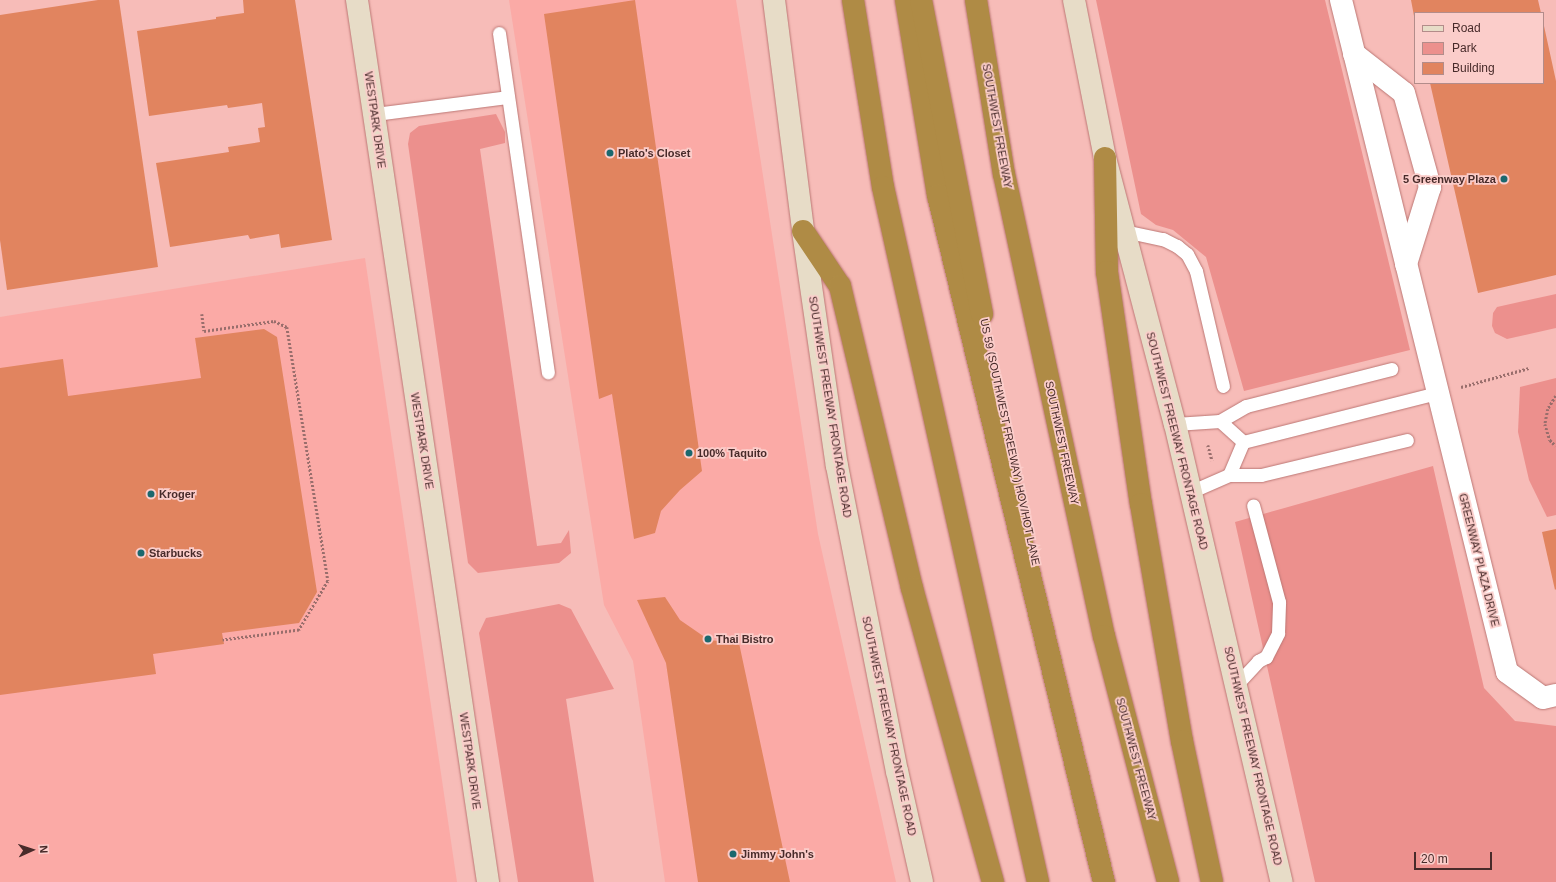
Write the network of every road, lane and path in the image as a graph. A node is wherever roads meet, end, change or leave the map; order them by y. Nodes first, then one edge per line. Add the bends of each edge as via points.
1 (357, 0) edge
2 (774, 0) edge
3 (853, 0) edge
4 (906, 0) edge
5 (921, 0) edge
6 (976, 0) edge
7 (1074, 0) edge
8 (1341, 0) edge
9 (499, 33) dead end
10 (1354, 54) junction
11 (507, 96) junction
12 (375, 114) junction
13 (1105, 158) junction
14 (803, 231) junction
15 (1124, 231) junction
16 (1406, 264) junction
17 (202, 314) dead end
18 (1529, 368) dead end
19 (1391, 369) dead end
20 (548, 372) dead end
21 (1223, 386) dead end
22 (1438, 393) junction
23 (1556, 396) edge
24 (1220, 421) junction
25 (1175, 424) junction
26 (1408, 440) dead end
27 (1243, 442) junction
28 (1208, 445) dead end
29 (1556, 446) edge
30 (1212, 461) dead end
31 (1229, 475) junction
32 (1190, 492) junction
33 (1252, 505) dead end
34 (223, 640) dead end
35 (1236, 685) junction
36 (1556, 695) edge
37 (488, 882) edge
38 (922, 882) edge
39 (993, 882) edge
40 (1038, 882) edge
41 (1105, 882) edge
42 (1168, 882) edge
43 (1212, 882) edge
44 (1282, 882) edge

1 - 12 main road, WESTPARK DRIVE
2 - 14 main road, SOUTHWEST FREEWAY FRONTAGE ROAD
3 - 40 highway via 883,188
4 - 41 highway via 938,195
5 - 41 highway, US 59 (SOUTHWEST FREEWAY) HOV/HOT LANE via 977,292
6 - 42 highway, SOUTHWEST FREEWAY via 1004,174 1104,636
7 - 13 main road, SOUTHWEST FREEWAY FRONTAGE ROAD
8 - 10 street, GREENWAY PLAZA DRIVE
9 - 11 lane
10 - 16 street, GREENWAY PLAZA DRIVE
10 - 16 street via 1404,93 1430,187
11 - 12 lane
11 - 20 lane
12 - 37 main road, WESTPARK DRIVE
13 - 15 main road, SOUTHWEST FREEWAY FRONTAGE ROAD
13 - 43 highway via 1107,272 1137,473 1182,741
14 - 38 main road, SOUTHWEST FREEWAY FRONTAGE ROAD via 837,466 897,771
14 - 39 highway via 840,286 912,588
15 - 21 lane via 1163,239 1187,254 1196,271
15 - 25 main road, SOUTHWEST FREEWAY FRONTAGE ROAD
16 - 22 street, GREENWAY PLAZA DRIVE
17 - 34 path via 204,331 274,321 287,327 328,581 299,630
18 - 22 path
19 - 24 lane via 1246,406
22 - 27 lane
22 - 36 street, GREENWAY PLAZA DRIVE via 1507,672 1543,698
23 - 29 path via 1548,409 1545,424 1550,440
24 - 25 lane
24 - 27 lane
25 - 32 main road, SOUTHWEST FREEWAY FRONTAGE ROAD
26 - 31 lane via 1261,475
27 - 31 lane
28 - 30 path
31 - 32 lane
32 - 35 main road, SOUTHWEST FREEWAY FRONTAGE ROAD
33 - 35 lane via 1279,602 1278,633 1266,657 1258,661
35 - 44 main road, SOUTHWEST FREEWAY FRONTAGE ROAD

